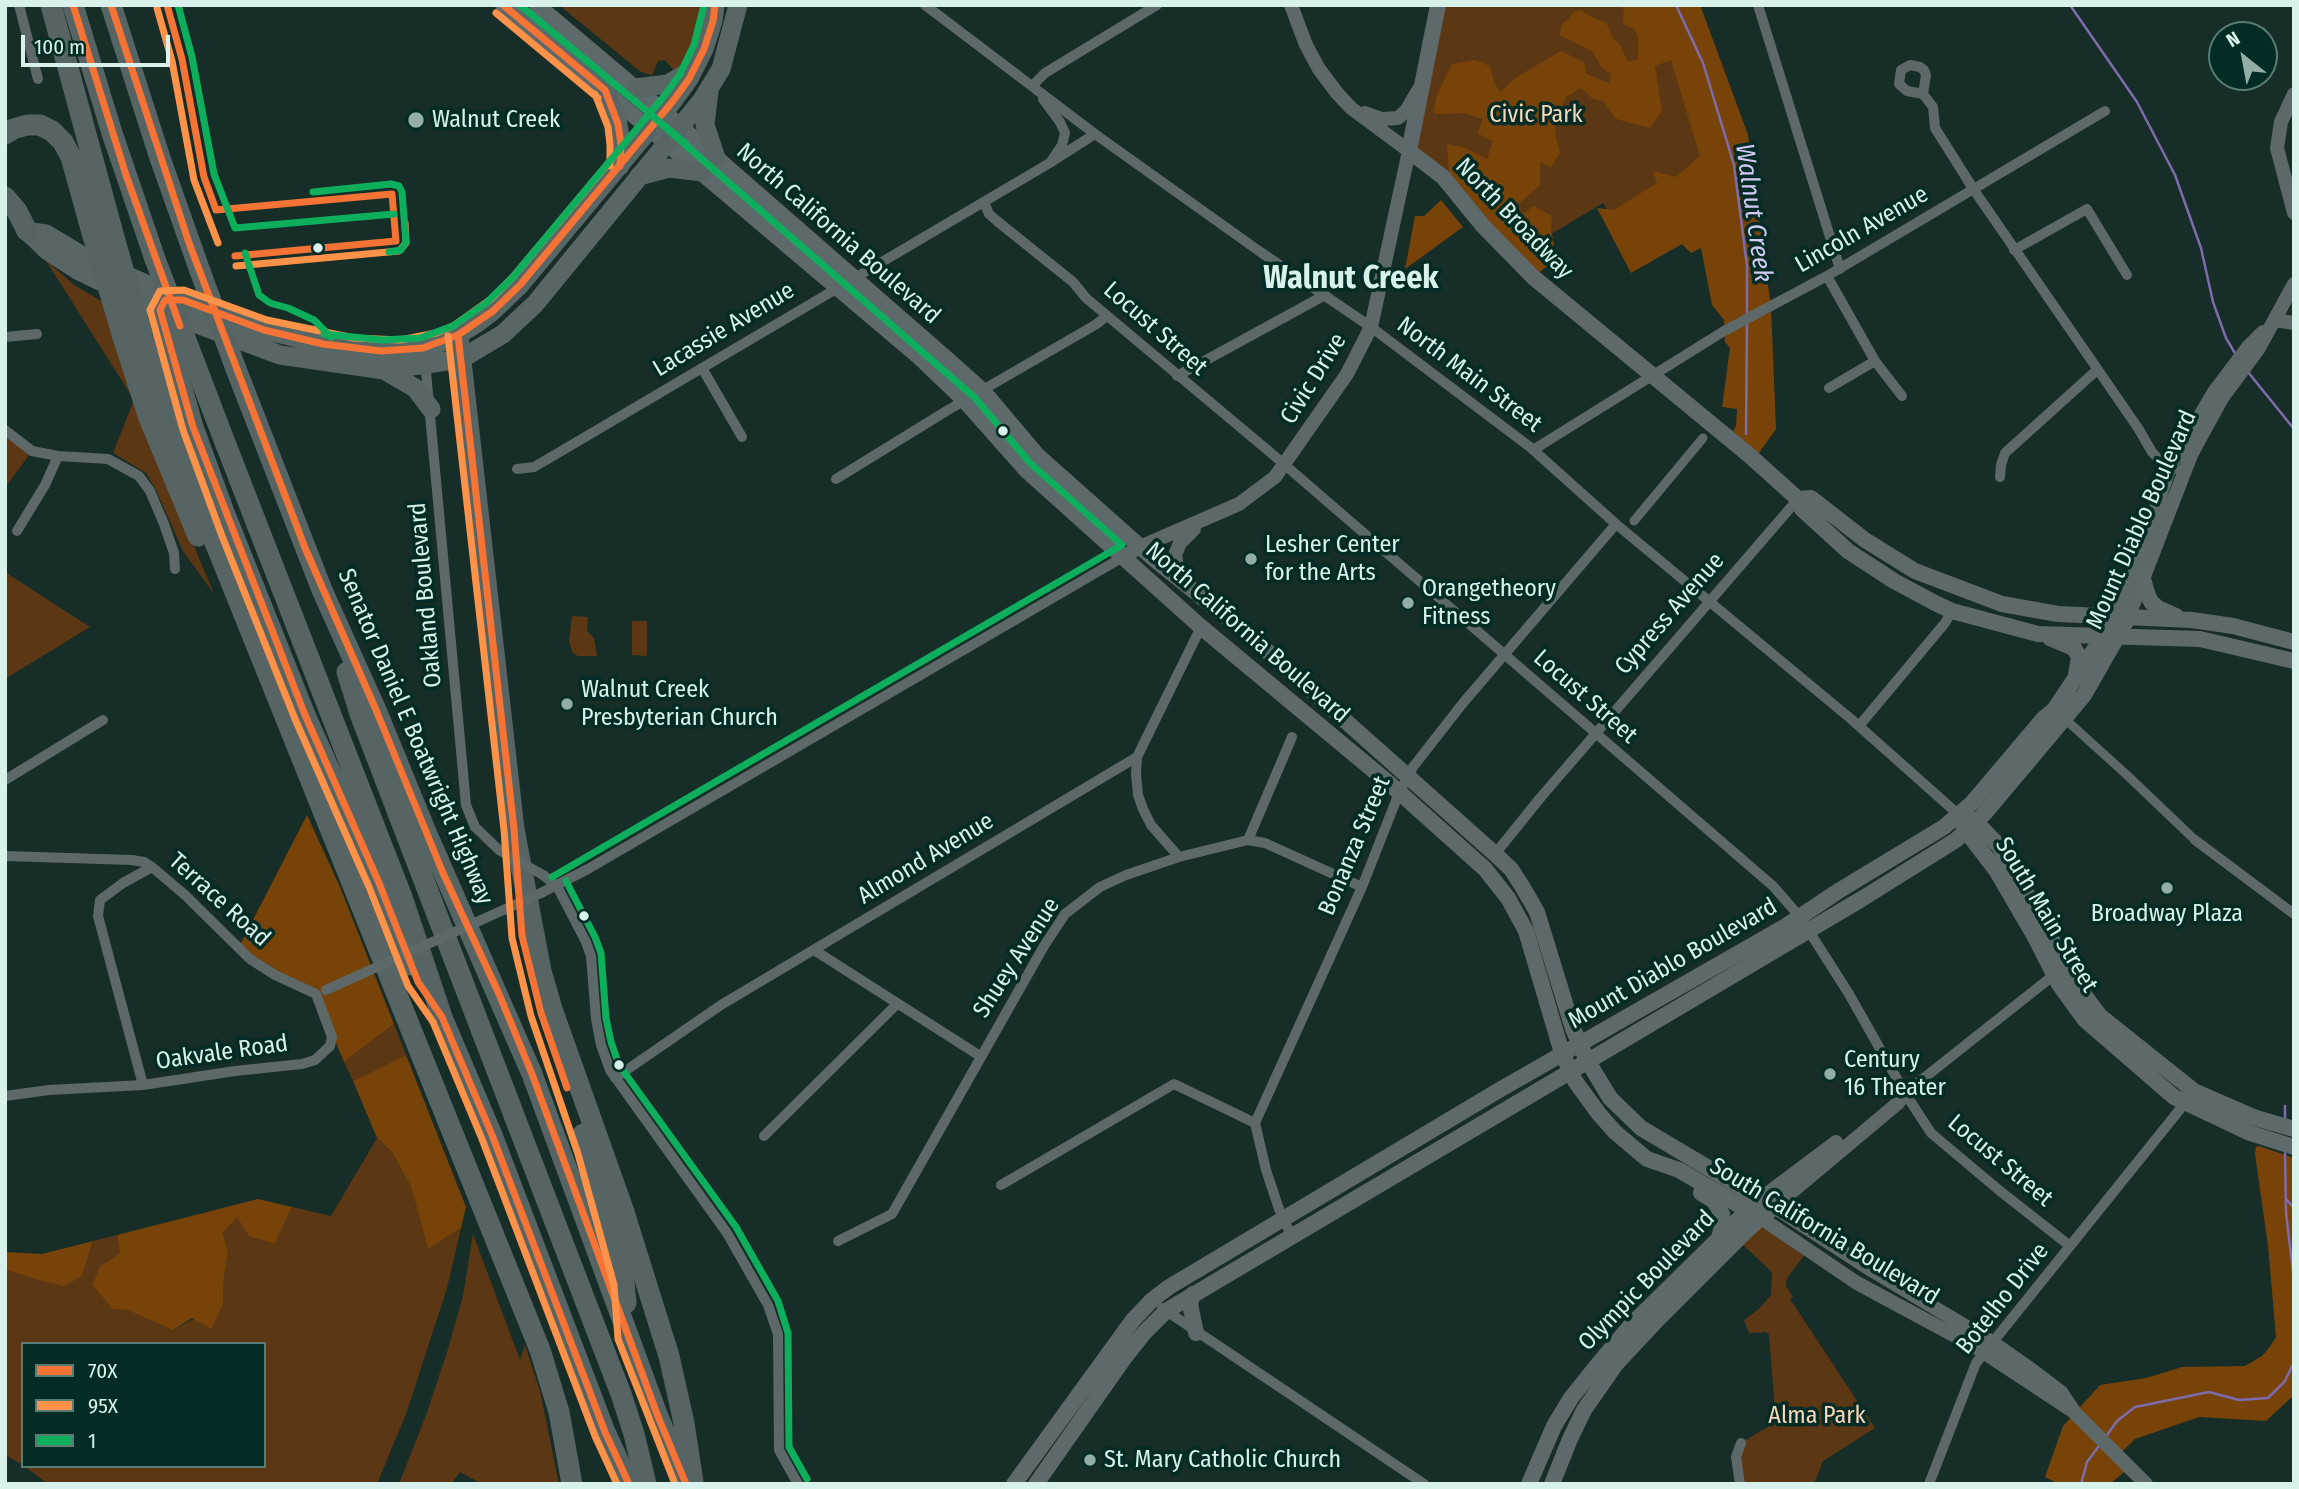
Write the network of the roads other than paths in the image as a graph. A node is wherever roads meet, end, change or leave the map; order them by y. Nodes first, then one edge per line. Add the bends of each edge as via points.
1 (19, 5) edge
2 (51, 5) edge
3 (73, 5) edge
4 (111, 5) edge
5 (503, 5) edge
6 (537, 5) edge
7 (715, 5) edge
8 (738, 5) edge
9 (925, 5) edge
10 (1157, 5) edge
11 (1290, 5) edge
12 (1438, 5) edge
13 (1758, 5) edge
14 (694, 68) junction
15 (38, 79) dead end
16 (1423, 81) junction
17 (1033, 85) junction
18 (635, 88) junction
19 (709, 88) junction
20 (606, 90) junction
21 (2294, 93) edge
22 (1923, 94) dead end
23 (1351, 108) junction
24 (2105, 111) dead end
25 (664, 112) junction
26 (680, 126) junction
27 (650, 128) junction
28 (5, 134) edge
29 (1094, 134) junction
30 (667, 142) junction
31 (1409, 151) junction
32 (1048, 164) junction
33 (709, 165) junction
34 (620, 166) junction
35 (639, 176) junction
36 (1974, 190) junction
37 (5, 197) edge
38 (984, 202) junction
39 (2294, 213) edge
40 (5, 215) edge
41 (27, 231) junction
42 (2014, 250) junction
43 (1840, 269) junction
44 (2127, 275) dead end
45 (1827, 276) junction
46 (855, 279) junction
47 (2294, 284) edge
48 (837, 289) junction
49 (1325, 295) junction
50 (183, 300) junction
51 (160, 310) junction
52 (1107, 316) junction
53 (2275, 320) junction
54 (2294, 323) edge
55 (1371, 327) junction
56 (37, 334) dead end
57 (458, 335) junction
58 (5, 337) edge
59 (424, 356) junction
60 (461, 359) junction
61 (1875, 361) junction
62 (702, 368) junction
63 (384, 370) junction
64 (2097, 370) junction
65 (1653, 374) junction
66 (1177, 376) junction
67 (1829, 388) dead end
68 (983, 391) junction
69 (1902, 396) dead end
70 (964, 401) junction
71 (431, 409) junction
72 (5, 430) edge
73 (742, 437) dead end
74 (1703, 438) dead end
75 (1533, 450) junction
76 (58, 456) junction
77 (1285, 466) junction
78 (517, 469) dead end
79 (2176, 469) junction
80 (2000, 477) dead end
81 (836, 479) dead end
82 (1798, 499) junction
83 (1205, 520) junction
84 (1634, 521) dead end
85 (1616, 523) junction
86 (17, 531) dead end
87 (1140, 547) junction
88 (1123, 557) junction
89 (175, 569) dead end
90 (229, 576) junction
91 (2143, 579) junction
92 (1187, 584) junction
93 (322, 590) junction
94 (1709, 602) junction
95 (1952, 611) junction
96 (2122, 617) junction
97 (2192, 620) junction
98 (1201, 627) junction
99 (2038, 634) junction
100 (2111, 636) junction
101 (2294, 642) edge
102 (1504, 654) junction
103 (2294, 661) edge
104 (2075, 680) junction
105 (2064, 719) junction
106 (103, 720) dead end
107 (1859, 726) junction
108 (1595, 734) junction
109 (1293, 737) dead end
110 (1138, 757) junction
111 (1407, 776) junction
112 (5, 780) edge
113 (1399, 793) junction
114 (1959, 815) junction
115 (1971, 827) junction
116 (513, 829) junction
117 (1248, 840) junction
118 (2195, 840) joint
119 (1495, 854) junction
120 (5, 856) edge
121 (1178, 857) junction
122 (152, 867) junction
123 (557, 886) junction
124 (1362, 887) junction
125 (2294, 914) edge
126 (1804, 924) junction
127 (814, 950) junction
128 (2059, 971) junction
129 (321, 992) junction
130 (897, 1004) junction
131 (442, 1017) junction
132 (1579, 1044) junction
133 (1562, 1054) junction
134 (980, 1056) junction
135 (1587, 1060) junction
136 (1569, 1071) junction
137 (615, 1079) junction
138 (143, 1085) junction
139 (1905, 1093) junction
140 (5, 1096) edge
141 (2190, 1097) junction
142 (1255, 1123) junction
143 (2253, 1126) junction
144 (2294, 1129) edge
145 (764, 1136) dead end
146 (2294, 1147) edge
147 (1662, 1166) junction
148 (1001, 1185) dead end
149 (1767, 1203) junction
150 (1754, 1214) junction
151 (1283, 1220) junction
152 (1291, 1235) junction
153 (1718, 1238) junction
154 (838, 1241) dead end
155 (2070, 1246) junction
156 (1194, 1294) junction
157 (1152, 1300) junction
158 (1166, 1311) junction
159 (1196, 1333) junction
160 (628, 1336) junction
161 (1988, 1347) junction
162 (1741, 1443) dead end
163 (572, 1484) edge
164 (629, 1484) edge
165 (646, 1484) edge
166 (686, 1484) edge
167 (693, 1484) edge
168 (797, 1484) edge
169 (1014, 1484) edge
170 (1036, 1484) edge
171 (1424, 1484) edge
172 (1529, 1484) edge
173 (1552, 1484) edge
174 (1740, 1484) edge
175 (1928, 1484) edge
176 (2146, 1484) edge

1 - 15 street
2 - 90 highway, bridge via 146,348
3 - 131 highway, bridge via 155,259 402,897
4 - 93 highway, Senator Daniel E Boatwright Highway, bridge via 200,271
5 - 20 main road, North California Boulevard
6 - 18 main road, North California Boulevard
7 - 14 highway
8 - 19 highway via 720,69
9 - 17 street, North Main Street
10 - 17 street via 1045,73
11 - 23 street, North Broadway via 1319,69
12 - 16 main road, Civic Drive
13 - 43 street
14 - 18 highway via 668,84
14 - 25 highway
16 - 23 street via 1406,111 1394,119
16 - 31 main road, Civic Drive
17 - 29 street, North Main Street
17 - 32 street via 1065,133
18 - 25 main road, North California Boulevard
19 - 26 highway
19 - 33 highway via 705,125
20 - 27 main road, North California Boulevard
20 - 34 highway via 619,129
21 - 39 street via 2281,122 2277,148
22 - 36 street via 1933,107 1935,128
23 - 31 street, North Broadway
24 - 36 street, Lincoln Avenue
25 - 26 main road, North California Boulevard
25 - 27 highway
26 - 30 highway
26 - 33 main road, North California Boulevard
27 - 30 main road, North California Boulevard
27 - 34 highway
28 - 90 highway, bridge via 40,125 64,142 149,418 202,545
29 - 32 street, Lacassie Avenue
29 - 49 street, North Main Street
30 - 33 main road, North California Boulevard
30 - 35 highway
31 - 55 street, Civic Drive
31 - 65 main road, North Broadway via 1443,177 1533,276
32 - 38 street, Lacassie Avenue
33 - 35 highway
33 - 46 main road, North California Boulevard
33 - 48 main road, North California Boulevard
34 - 57 highway via 520,285
35 - 60 highway via 535,304 503,334
36 - 42 street
36 - 43 street, Lincoln Avenue
37 - 41 highway
38 - 46 street, Lacassie Avenue
38 - 52 street, Locust Street via 991,216 1073,282
40 - 41 street
41 - 50 highway via 46,234 84,257
41 - 51 highway via 79,271
42 - 44 street via 2087,209
42 - 64 street
43 - 45 street, Lincoln Avenue
45 - 61 street
45 - 65 street, Lincoln Avenue
46 - 48 street, Lacassie Avenue
46 - 68 main road, North California Boulevard
47 - 53 street, Mount Diablo Boulevard
48 - 62 street, Lacassie Avenue
48 - 70 main road, North California Boulevard
49 - 55 street, North Main Street
49 - 66 street
50 - 51 highway via 166,300
50 - 59 highway via 264,330 323,344
51 - 63 highway via 280,355
51 - 131 highway via 193,428 228,522 418,982
52 - 66 street, Locust Street
52 - 68 street
53 - 54 street
53 - 79 street, Mount Diablo Boulevard via 2232,372
55 - 75 street, North Main Street
55 - 77 street, Civic Drive via 1347,374
56 - 58 street
57 - 59 highway
57 - 60 highway
59 - 60 highway
59 - 63 highway
59 - 71 street, Oakland Boulevard
60 - 116 highway
61 - 67 street
61 - 69 street
62 - 73 street
62 - 78 street, Lacassie Avenue via 534,467
63 - 71 highway via 415,388
64 - 79 street via 2152,452
64 - 80 street via 2006,453
65 - 75 street, Lincoln Avenue
65 - 82 main road, North Broadway
66 - 77 street, Locust Street
68 - 70 street
68 - 87 main road, North California Boulevard via 1037,455
70 - 81 street
70 - 88 main road, North California Boulevard via 1026,470
71 - 123 street, Oakland Boulevard, bridge via 466,805 475,827 499,850
72 - 76 street via 32,451
74 - 84 street
75 - 85 street, North Main Street
76 - 86 street
76 - 89 street via 108,459 139,476 164,524
77 - 83 street, Civic Drive via 1261,490
77 - 102 street, Locust Street
79 - 91 street, Mount Diablo Boulevard
79 - 96 street, Mount Diablo Boulevard via 2139,560
82 - 94 street, Cypress Avenue
82 - 95 main road, North Broadway via 1802,509 1848,551
82 - 96 main road, North Broadway via 1811,499 1864,540 1944,584 2002,604 2058,614
83 - 87 street, Civic Drive
83 - 92 street via 1177,549 1177,566
85 - 94 street, North Main Street
85 - 102 street, Bonanza Street
87 - 88 street, Civic Drive
87 - 92 main road, North California Boulevard
88 - 98 main road, North California Boulevard
88 - 123 street
90 - 163 highway via 533,1329 559,1412
91 - 96 street, Mount Diablo Boulevard
91 - 97 main road via 2158,608
92 - 111 main road, North California Boulevard
93 - 160 highway, Senator Daniel E Boatwright Highway via 516,1033
93 - 165 highway via 360,714 628,1414
94 - 107 street, North Main Street
94 - 108 street, Cypress Avenue
95 - 99 main road, North Broadway
95 - 107 street
96 - 97 main road, North Broadway
96 - 100 main road, Mount Diablo Boulevard
97 - 101 main road
98 - 110 street
98 - 113 main road, North California Boulevard
99 - 100 main road, North Broadway
99 - 104 main road via 2074,648 2079,657
100 - 103 main road, North Broadway via 2200,639
100 - 104 main road, Mount Diablo Boulevard
100 - 105 main road, Mount Diablo Boulevard via 2084,695
102 - 108 street, Locust Street
102 - 111 street, Bonanza Street
104 - 114 main road, Mount Diablo Boulevard via 2054,710
105 - 115 main road, Mount Diablo Boulevard
105 - 118 street
106 - 112 street
107 - 114 street, North Main Street
108 - 119 street, Cypress Avenue
108 - 126 street, Locust Street via 1773,886
109 - 117 street
110 - 121 street via 1137,784 1143,809
110 - 127 street, Almond Avenue
111 - 113 street, Bonanza Street
111 - 119 main road, North California Boulevard
113 - 124 street, Bonanza Street
113 - 133 main road, North California Boulevard via 1485,869 1508,898 1526,931
114 - 115 main road, South Main Street
114 - 126 main road, Mount Diablo Boulevard via 1840,890
115 - 126 main road, Mount Diablo Boulevard via 1888,883
115 - 128 main road, South Main Street
116 - 160 highway via 519,909 531,974 603,1203 624,1283
116 - 167 highway via 552,1009 669,1356
117 - 121 street, Shuey Avenue
117 - 124 street via 1265,843
118 - 125 street
119 - 132 main road, North California Boulevard via 1537,912
120 - 122 street, Terrace Road via 131,860
121 - 134 street, Shuey Avenue via 1100,887 1065,914
122 - 129 street, Terrace Road via 250,959 275,975
122 - 138 street via 100,900 98,916
123 - 129 street, bridge
123 - 137 street, Oakland Boulevard via 591,956 601,1045
124 - 142 street, Bonanza Street
126 - 132 main road, Mount Diablo Boulevard
126 - 135 main road, Mount Diablo Boulevard
126 - 139 street, Locust Street
127 - 130 street
127 - 137 street, Almond Avenue via 721,1005
128 - 139 street, Olympic Boulevard
128 - 141 main road, South Main Street via 2100,1016
129 - 138 street, Oakvale Road via 332,1037 330,1046 315,1060
130 - 134 street
130 - 145 street
131 - 164 highway
132 - 133 main road, Mount Diablo Boulevard
132 - 135 main road, North California Boulevard
133 - 136 main road, North California Boulevard
133 - 151 main road, Mount Diablo Boulevard
134 - 154 street, Shuey Avenue via 892,1214
135 - 136 main road, Mount Diablo Boulevard
135 - 149 main road, South California Boulevard via 1610,1098 1641,1128
136 - 147 main road, South California Boulevard via 1615,1132
136 - 152 main road, Mount Diablo Boulevard
137 - 168 street, Oakland Boulevard via 727,1233 768,1305 778,1334 779,1450
138 - 140 street, Oakvale Road
139 - 149 street, Olympic Boulevard
139 - 155 street, Locust Street via 1931,1133
141 - 143 main road, South Main Street
141 - 155 street, Botelho Drive
142 - 148 street via 1174,1084
142 - 151 street
143 - 144 main road, South Main Street
143 - 146 main road, South Main Street
147 - 150 main road, South California Boulevard via 1679,1170
147 - 153 main road via 1714,1201 1723,1221
149 - 150 main road, Olympic Boulevard
149 - 161 street, South California Boulevard
150 - 153 main road, Olympic Boulevard
150 - 161 street, South California Boulevard via 1857,1283
150 - 173 main road, Olympic Boulevard via 1616,1364 1584,1410
151 - 152 street
151 - 157 main road, Mount Diablo Boulevard
152 - 156 main road, Mount Diablo Boulevard
153 - 172 main road, Olympic Boulevard via 1619,1338 1571,1398
155 - 161 street, Botelho Drive
156 - 158 main road, Mount Diablo Boulevard
156 - 159 main road via 1190,1304
157 - 158 street
157 - 169 main road, Mount Diablo Boulevard
158 - 159 street
158 - 170 main road, Mount Diablo Boulevard via 1125,1357
159 - 171 street
160 - 166 highway, Senator Daniel E Boatwright Highway
161 - 175 street, Botelho Drive via 1976,1363
161 - 176 street, South California Boulevard via 2061,1392 2075,1413
162 - 174 street via 1736,1457

